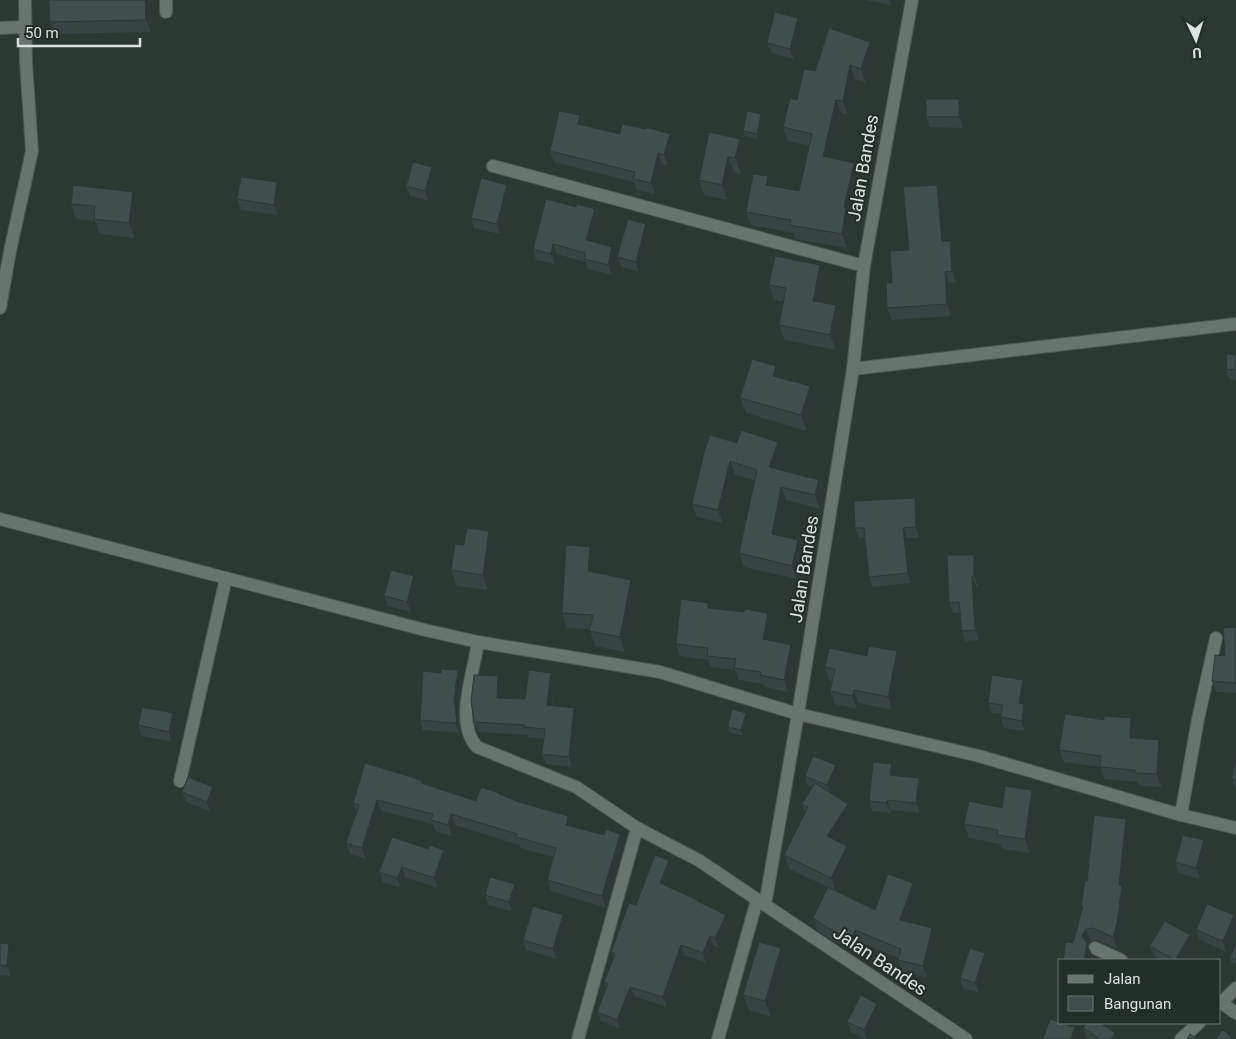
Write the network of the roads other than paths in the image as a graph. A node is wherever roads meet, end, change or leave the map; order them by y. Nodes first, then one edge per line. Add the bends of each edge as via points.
1 (25, 0) edge
2 (912, 0) edge
3 (25, 27) junction
4 (0, 28) edge
5 (493, 166) dead end
6 (864, 266) junction
7 (0, 308) edge
8 (1236, 324) edge
9 (853, 369) junction
10 (0, 519) edge
11 (226, 578) junction
12 (1216, 638) dead end
13 (478, 642) junction
14 (798, 714) junction
15 (180, 781) dead end
16 (1181, 815) junction
17 (637, 828) junction
18 (1236, 828) edge
19 (761, 902) junction
20 (1095, 948) dead end
21 (1119, 959) edge
22 (1236, 988) edge
23 (1221, 1002) edge
24 (1221, 1004) edge
25 (1236, 1013) edge
26 (1198, 1024) edge
27 (578, 1039) edge
28 (718, 1039) edge
29 (966, 1039) edge
30 (1181, 1039) edge

1 - 3 street
2 - 6 street, Jalan Bandes
3 - 4 street
3 - 7 street via 32,151
5 - 6 street
6 - 9 street, Jalan Bandes
8 - 9 street
9 - 14 street, Jalan Bandes
10 - 11 street
11 - 13 street
11 - 15 street
12 - 16 street
13 - 14 street via 660,672
13 - 17 street via 465,706 473,742 482,750 576,787
14 - 16 street via 979,756
14 - 19 street, Jalan Bandes
16 - 18 street
17 - 19 street via 700,861
17 - 27 street
19 - 28 street
19 - 29 street, Jalan Bandes
20 - 21 street
22 - 23 street
24 - 25 street
26 - 30 street

